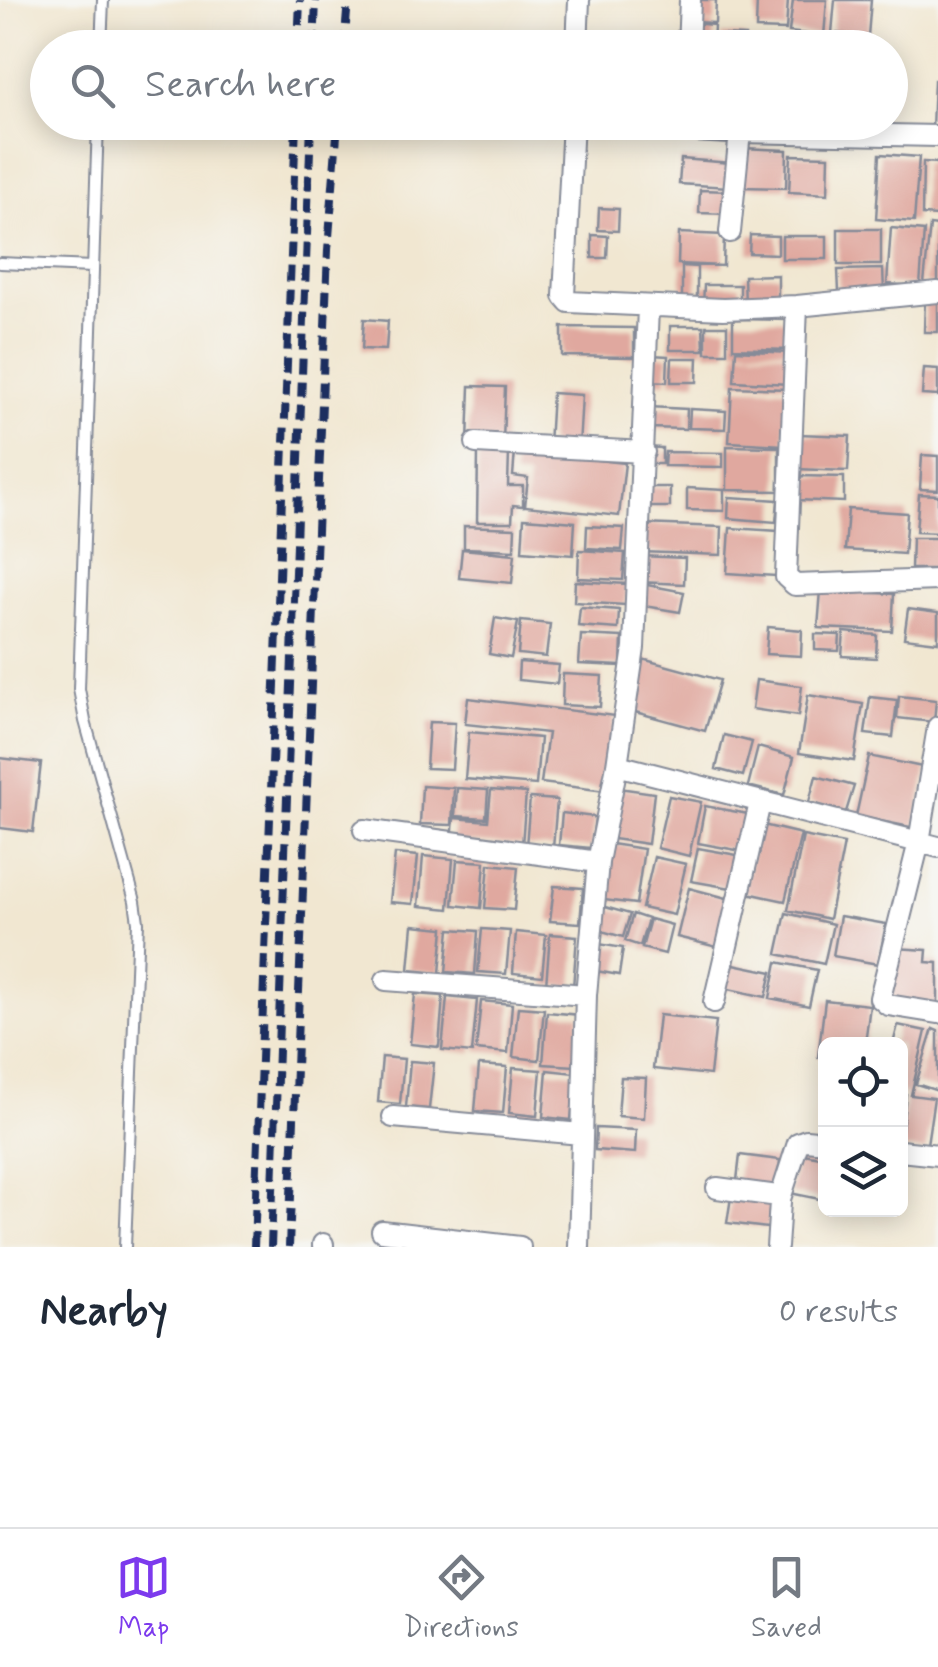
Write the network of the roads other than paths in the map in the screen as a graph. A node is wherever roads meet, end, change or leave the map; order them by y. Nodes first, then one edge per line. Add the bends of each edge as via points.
1 (103, 0) edge
2 (579, 0) edge
3 (690, 0) edge
4 (102, 30) edge
5 (578, 30) edge
6 (689, 30) edge
7 (908, 135) edge
8 (938, 136) edge
9 (97, 140) edge
10 (572, 140) edge
11 (739, 140) edge
12 (730, 232) dead end
13 (0, 263) edge
14 (92, 267) junction
15 (938, 292) edge
16 (797, 306) junction
17 (648, 308) junction
18 (476, 443) dead end
19 (644, 452) junction
20 (938, 580) edge
21 (938, 727) edge
22 (617, 765) junction
23 (760, 803) junction
24 (364, 830) dead end
25 (929, 844) edge
26 (598, 862) junction
27 (386, 980) dead end
28 (586, 995) junction
29 (714, 1002) dead end
30 (938, 1013) edge
31 (393, 1117) dead end
32 (581, 1134) junction
33 (818, 1141) edge
34 (908, 1151) edge
35 (938, 1155) edge
36 (717, 1188) dead end
37 (780, 1199) junction
38 (382, 1231) dead end
39 (125, 1247) edge
40 (520, 1247) edge
41 (579, 1247) edge
42 (777, 1247) edge

1 - 4 lane
2 - 5 street
3 - 6 street
7 - 8 street
9 - 14 lane
10 - 17 street via 566,299
11 - 12 street
13 - 14 lane
14 - 39 lane via 79,689 138,922
15 - 16 street
16 - 17 street
16 - 20 street via 786,577 795,585
17 - 19 street
18 - 19 street
19 - 22 street via 634,648
21 - 25 street
22 - 23 street
22 - 26 street
23 - 25 street
23 - 29 street
24 - 26 street
25 - 30 street via 880,998
26 - 28 street
27 - 28 street
28 - 32 street
31 - 32 street
32 - 41 street
33 - 37 street via 798,1143
34 - 35 street
36 - 37 street
37 - 42 street
38 - 40 street

